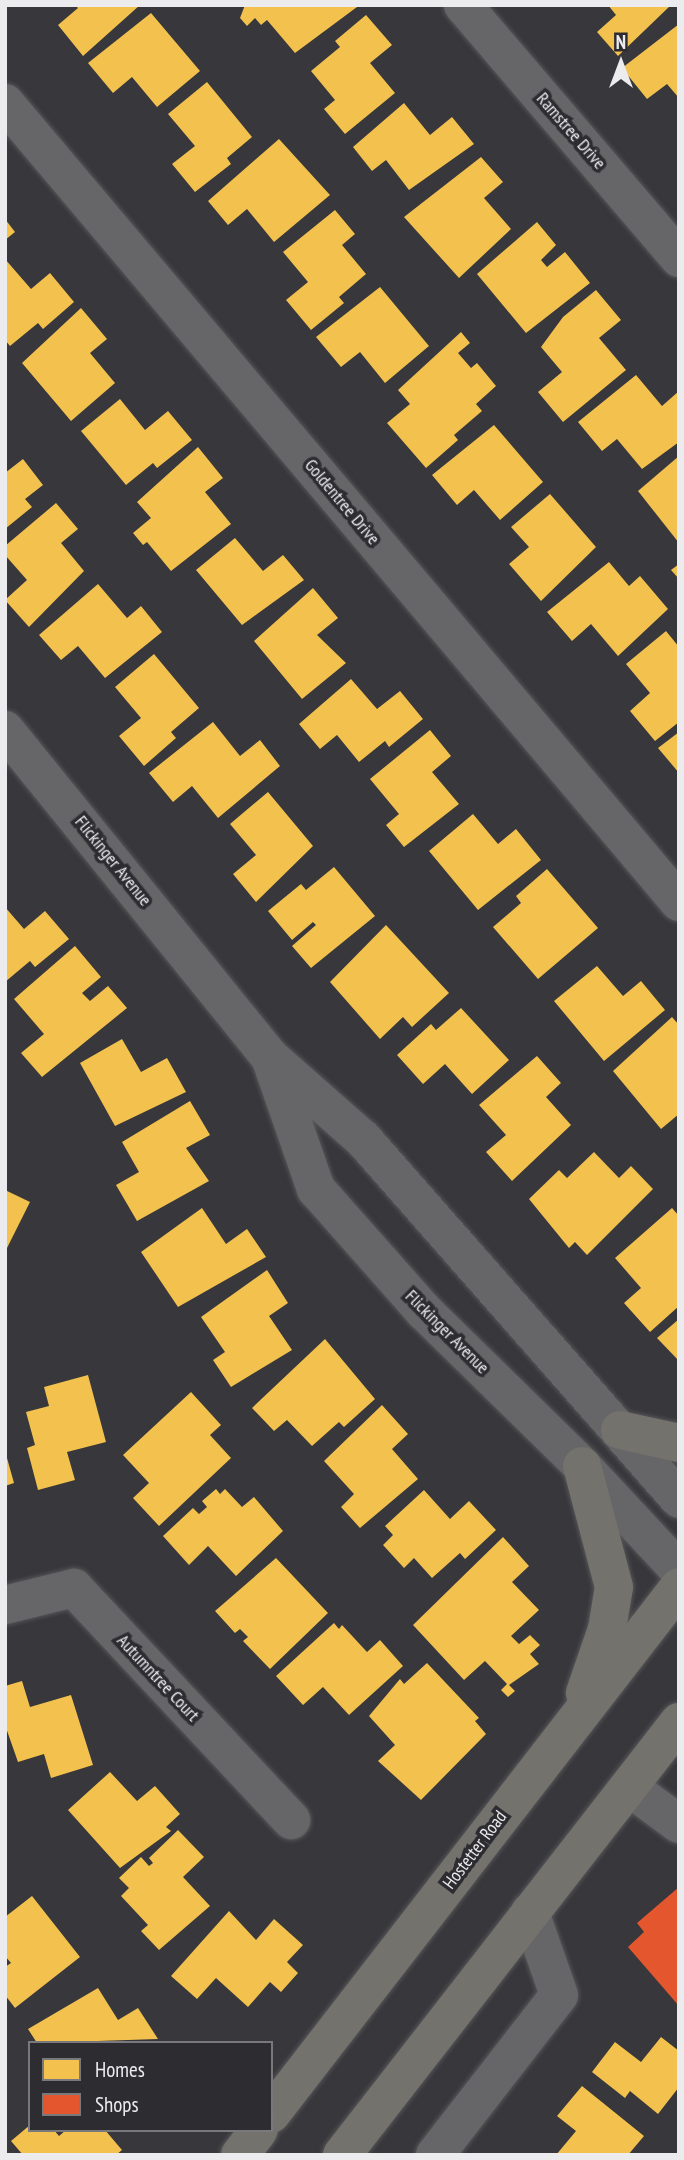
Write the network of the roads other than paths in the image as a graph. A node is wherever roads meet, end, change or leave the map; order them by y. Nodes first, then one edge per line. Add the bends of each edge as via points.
1 (463, 5) edge
2 (5, 103) edge
3 (679, 258) edge
4 (5, 730) edge
5 (679, 902) edge
6 (271, 1058) junction
7 (620, 1430) junction
8 (679, 1443) edge
9 (582, 1465) junction
10 (679, 1499) edge
11 (679, 1570) edge
12 (679, 1587) edge
13 (5, 1605) edge
14 (576, 1720) junction
15 (679, 1722) edge
16 (650, 1772) edge
17 (291, 1820) dead end
18 (679, 1824) edge
19 (530, 1912) junction
20 (273, 2111) edge
21 (257, 2132) edge
22 (240, 2155) edge
23 (342, 2155) edge
24 (435, 2155) edge

1 - 3 street, Ramstree Drive
2 - 5 street, Goldentree Drive
4 - 6 street, Flickinger Avenue
6 - 7 street, Flickinger Avenue via 363,1139
6 - 9 street, Flickinger Avenue via 316,1189 425,1311
7 - 8 main road
7 - 10 street, Flickinger Avenue
9 - 11 street, Flickinger Avenue
9 - 14 main road via 614,1587 607,1629
12 - 14 main road, Hostetter Road
13 - 17 street, Autumntree Court via 74,1588
14 - 20 main road, Hostetter Road
15 - 16 main road
16 - 18 street
16 - 19 main road
19 - 23 main road
19 - 24 street via 559,1995
21 - 22 main road

